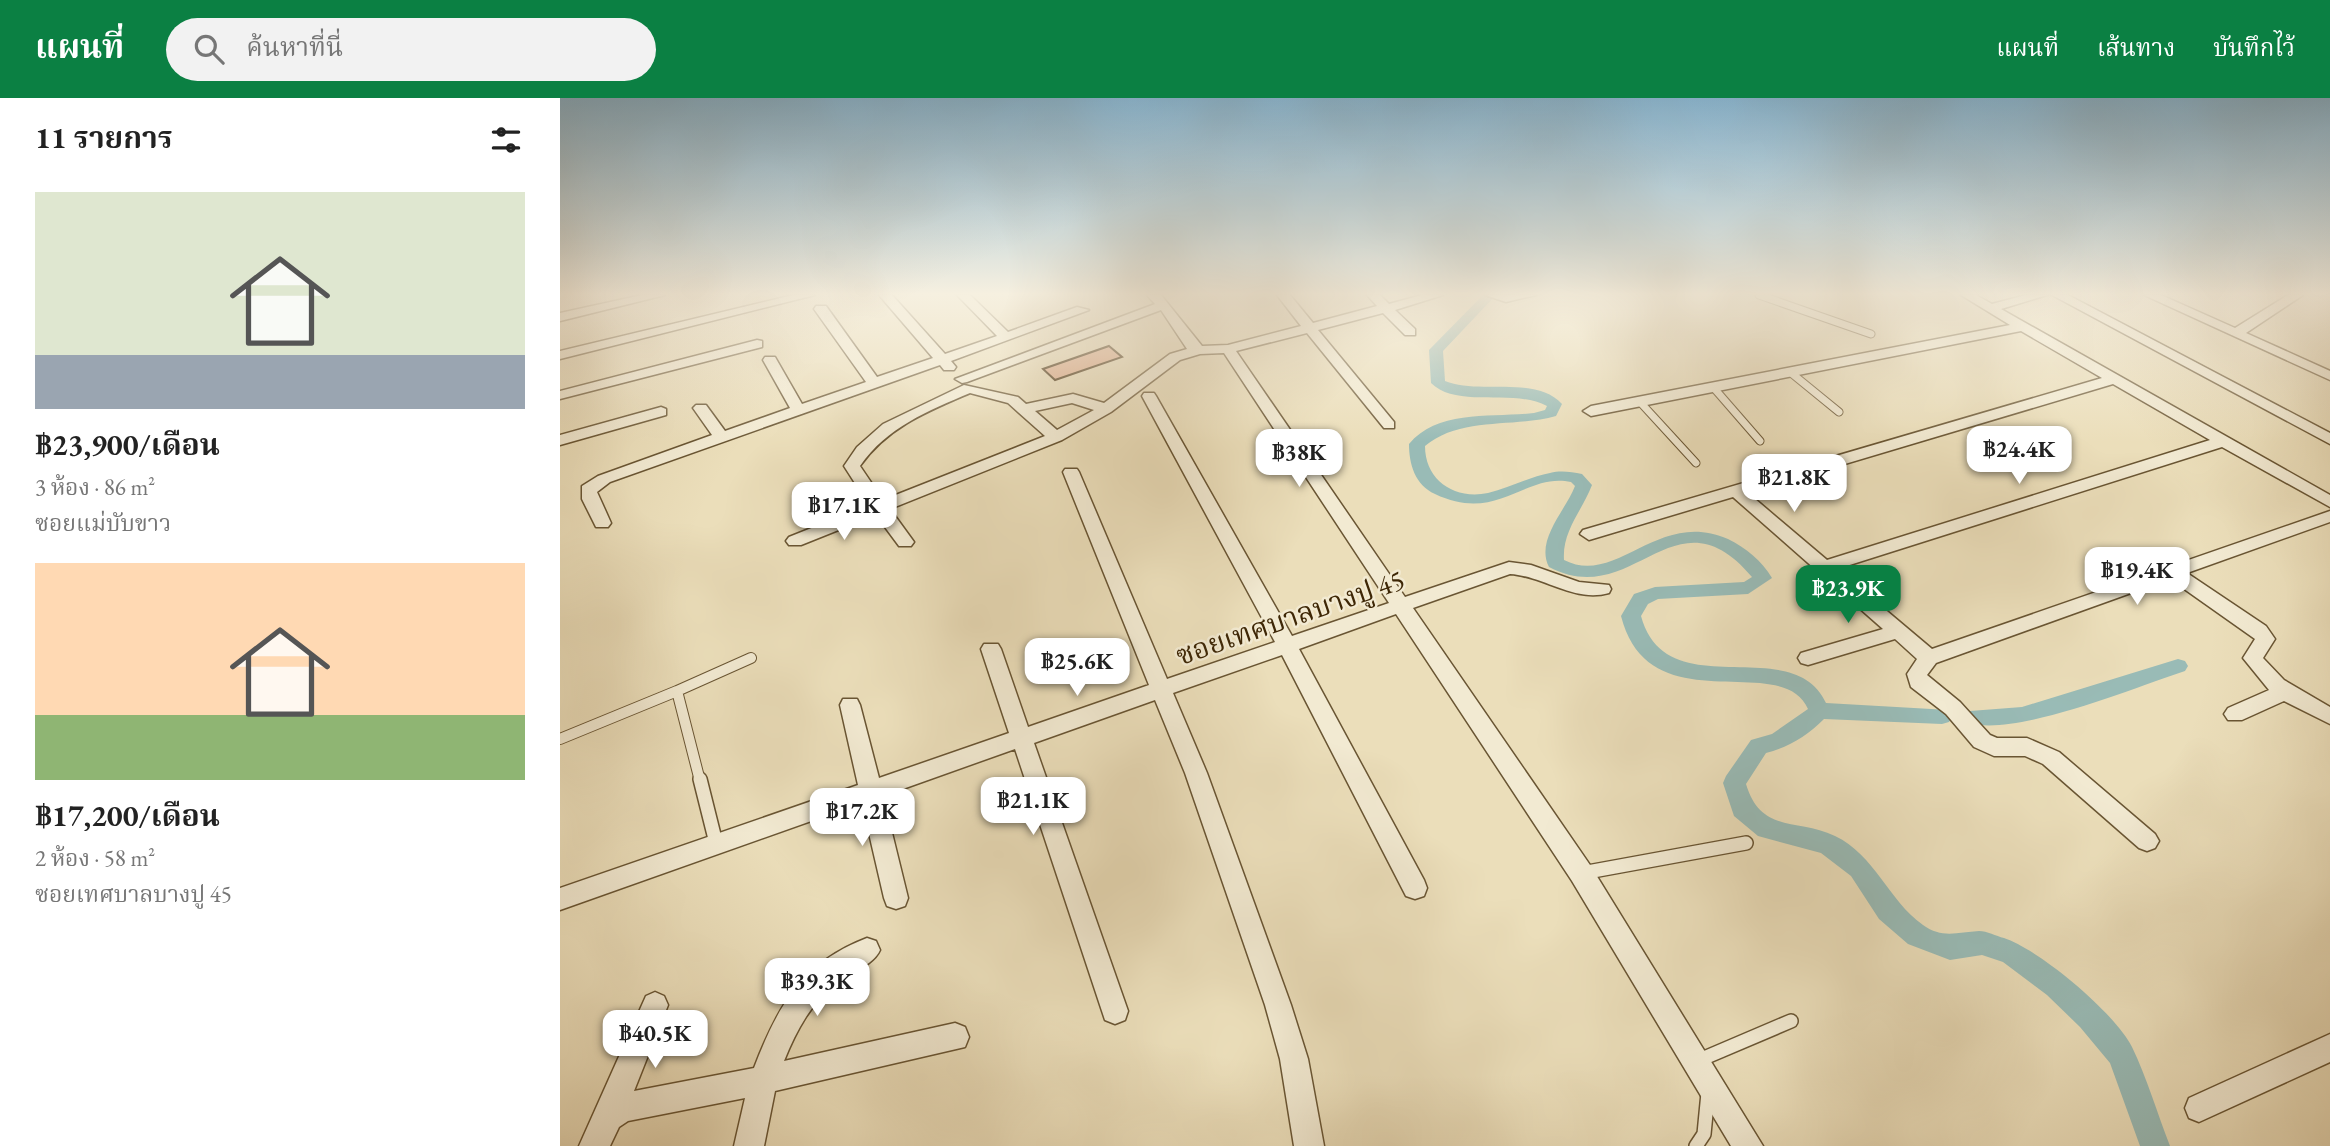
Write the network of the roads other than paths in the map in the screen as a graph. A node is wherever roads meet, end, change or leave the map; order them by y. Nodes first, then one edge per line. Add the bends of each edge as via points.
1 (606, 344) edge
2 (758, 344) dead end
3 (846, 344) edge
4 (928, 344) edge
5 (987, 344) edge
6 (1060, 344) edge
7 (1191, 344) edge
8 (1248, 344) edge
9 (1324, 344) edge
10 (1935, 344) edge
11 (2052, 344) edge
12 (2150, 344) edge
13 (2258, 344) edge
14 (1199, 349) junction
15 (1228, 349) junction
16 (560, 355) edge
17 (770, 360) dead end
18 (942, 360) junction
19 (1790, 372) junction
20 (2330, 376) edge
21 (2114, 379) junction
22 (874, 383) junction
23 (965, 384) junction
24 (1713, 387) junction
25 (560, 395) edge
26 (1149, 396) dead end
27 (1640, 402) junction
28 (701, 408) dead end
29 (1023, 409) junction
30 (798, 410) junction
31 (1106, 410) junction
32 (1591, 411) dead end
33 (661, 412) dead end
34 (1839, 412) dead end
35 (1389, 425) dead end
36 (721, 437) junction
37 (1056, 437) junction
38 (2330, 439) edge
39 (560, 440) edge
40 (1760, 441) dead end
41 (2224, 441) junction
42 (1696, 463) dead end
43 (1071, 472) dead end
44 (1737, 491) junction
45 (2330, 502) edge
46 (879, 507) junction
47 (2330, 516) edge
48 (602, 523) dead end
49 (1589, 534) dead end
50 (795, 541) dead end
51 (905, 542) dead end
52 (1826, 566) junction
53 (2174, 573) junction
54 (1602, 589) dead end
55 (1401, 608) junction
56 (1899, 631) junction
57 (1288, 647) junction
58 (991, 649) dead end
59 (1929, 657) junction
60 (751, 658) dead end
61 (1808, 658) dead end
62 (677, 691) junction
63 (1160, 691) junction
64 (2286, 691) junction
65 (850, 705) dead end
66 (2235, 714) dead end
67 (2330, 716) edge
68 (1023, 738) junction
69 (560, 739) edge
70 (872, 788) junction
71 (2147, 841) dead end
72 (716, 843) junction
73 (1746, 843) dead end
74 (1581, 873) junction
75 (1415, 888) dead end
76 (896, 898) dead end
77 (560, 899) edge
78 (867, 950) dead end
79 (656, 1005) dead end
80 (1115, 1010) dead end
81 (1791, 1021) dead end
82 (955, 1037) dead end
83 (2329, 1050) edge
84 (1696, 1061) junction
85 (763, 1080) junction
86 (1710, 1083) junction
87 (2199, 1108) dead end
88 (609, 1117) junction
89 (594, 1146) edge
90 (749, 1146) edge
91 (1309, 1146) edge
92 (1696, 1146) edge
93 (1748, 1146) edge

1 - 16 street
2 - 25 street
3 - 22 street
4 - 18 street
5 - 18 street
6 - 23 street
7 - 14 street
8 - 15 street
9 - 35 street
10 - 19 street
11 - 21 street
12 - 38 street
13 - 20 street
14 - 15 street
14 - 31 street via 1166,363
15 - 55 street
17 - 30 street
18 - 22 street
18 - 23 street
19 - 24 street
19 - 34 lane
21 - 41 street
21 - 44 street
22 - 30 street
23 - 29 street via 1000,394
23 - 46 street via 887,425 862,448 852,466
24 - 27 street
24 - 40 lane
26 - 57 street
27 - 32 street
27 - 42 lane
28 - 36 street
29 - 31 street via 1073,398
29 - 37 street
30 - 36 street
31 - 37 street
33 - 39 street
36 - 48 street via 596,482 587,490 588,498
37 - 46 street
41 - 45 street
41 - 52 street
43 - 63 street
44 - 49 street
44 - 52 street
46 - 50 street
46 - 51 street
47 - 53 street
52 - 56 street
53 - 59 street
53 - 64 street via 2259,631 2265,639 2253,658
54 - 55 street, ซอยเทศบาลบางปู 45 via 1577,588 1525,569 1508,568
55 - 57 street, ซอยเทศบาลบางปู 45
55 - 74 street
56 - 59 street
56 - 61 street
57 - 63 street, ซอยเทศบาลบางปู 45
57 - 75 street
58 - 68 street
59 - 71 street via 1917,674 1919,682 1953,708 1982,741 1994,747 2027,747 2051,758
60 - 62 lane
62 - 69 lane
62 - 72 lane
63 - 68 street, ซอยเทศบาลบางปู 45
63 - 91 street via 1196,773 1278,1005 1294,1059
64 - 66 street
64 - 67 street
65 - 70 street
68 - 70 street, ซอยเทศบาลบางปู 45
68 - 80 street
70 - 72 street, ซอยเทศบาลบางปู 45
70 - 76 street
72 - 77 street, ซอยเทศบาลบางปู 45
73 - 74 lane
74 - 84 street
78 - 85 street via 822,975 804,994 786,1019
79 - 88 street
81 - 84 lane
82 - 85 street
83 - 87 street
84 - 86 street
85 - 88 street via 622,1108
85 - 90 street
86 - 92 lane via 1704,1134
86 - 93 street
88 - 89 street

